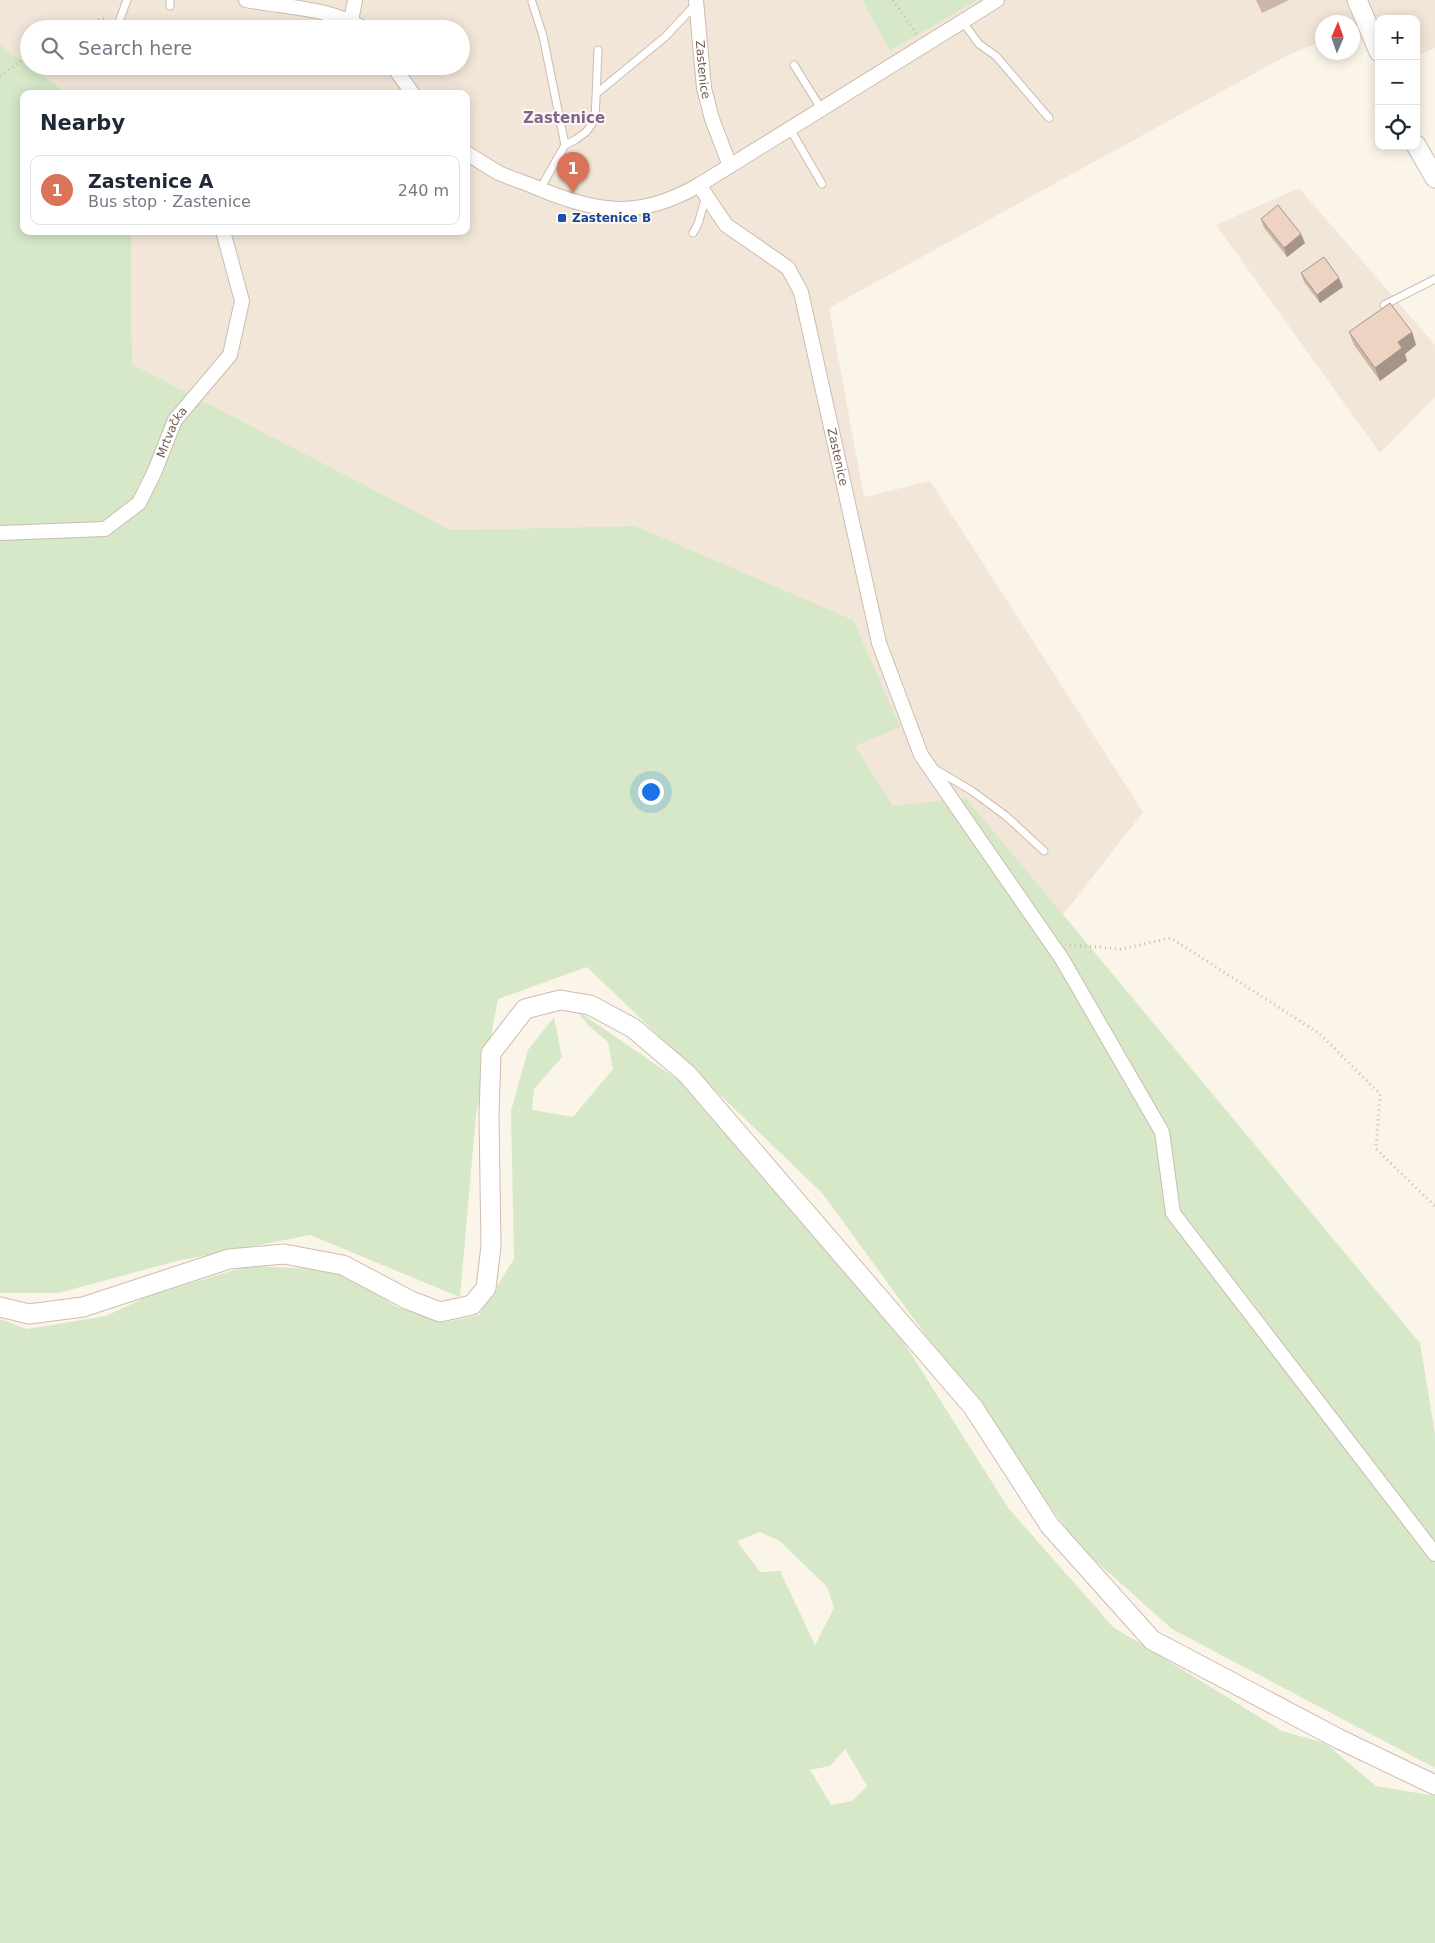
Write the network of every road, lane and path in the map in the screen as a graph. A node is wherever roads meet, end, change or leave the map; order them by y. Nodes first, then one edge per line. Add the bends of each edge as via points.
1 (127, 0) edge
2 (246, 0) edge
3 (354, 0) edge
4 (893, 0) edge
5 (997, 0) edge
6 (1357, 0) edge
7 (532, 2) dead end
8 (696, 2) edge
9 (108, 18) dead end
10 (97, 20) edge
11 (119, 20) edge
12 (348, 20) edge
13 (351, 20) edge
14 (962, 21) junction
15 (1375, 43) edge
16 (924, 46) junction
17 (598, 50) dead end
18 (20, 62) edge
19 (794, 65) dead end
20 (399, 75) edge
21 (0, 76) edge
22 (410, 90) edge
23 (597, 93) junction
24 (822, 110) junction
25 (1049, 118) dead end
26 (790, 129) junction
27 (565, 145) junction
28 (1419, 150) edge
29 (470, 155) edge
30 (730, 166) junction
31 (1435, 178) edge
32 (822, 184) dead end
33 (540, 189) junction
34 (703, 190) junction
35 (693, 233) dead end
36 (224, 235) edge
37 (1435, 279) edge
38 (1384, 305) edge
39 (0, 533) edge
40 (927, 764) junction
41 (1044, 851) dead end
42 (1051, 943) junction
43 (1435, 1206) edge
44 (0, 1308) edge
45 (1435, 1554) edge
46 (1435, 1785) edge

1 - 11 lane
2 - 12 street via 314,9
3 - 13 street
4 - 16 path
5 - 14 street
6 - 15 main road
7 - 27 lane via 543,36
8 - 23 lane via 665,38
8 - 30 street, Zastenice via 704,88
9 - 10 path
14 - 16 street
14 - 25 lane via 979,44 996,56
16 - 24 street
17 - 23 lane
18 - 21 path
19 - 24 lane
20 - 22 street
23 - 27 lane via 595,120 586,132
24 - 26 street
26 - 30 street
26 - 32 lane
27 - 33 lane
28 - 31 main road
29 - 33 street via 499,173
30 - 34 street
33 - 34 street via 568,201 603,209 641,208
34 - 35 lane via 698,224
34 - 40 street, Zastenice via 726,225 788,268 801,292 879,643
36 - 39 street, Mrtvačka via 242,301 230,355 175,420 139,503 105,528
37 - 38 lane
40 - 41 lane via 1006,816
40 - 42 street, Zastenice
42 - 43 path via 1121,949 1171,938 1320,1034 1380,1094 1376,1149
42 - 45 street, Zastenice via 1162,1132 1173,1213
44 - 46 main road via 28,1314 83,1307 230,1260 284,1254 343,1265 409,1300 440,1312 472,1305 486,1288 491,1246 491,1053 525,1009 560,1000 590,1005 633,1028 686,1074 973,1407 1050,1526 1152,1640 1339,1739

